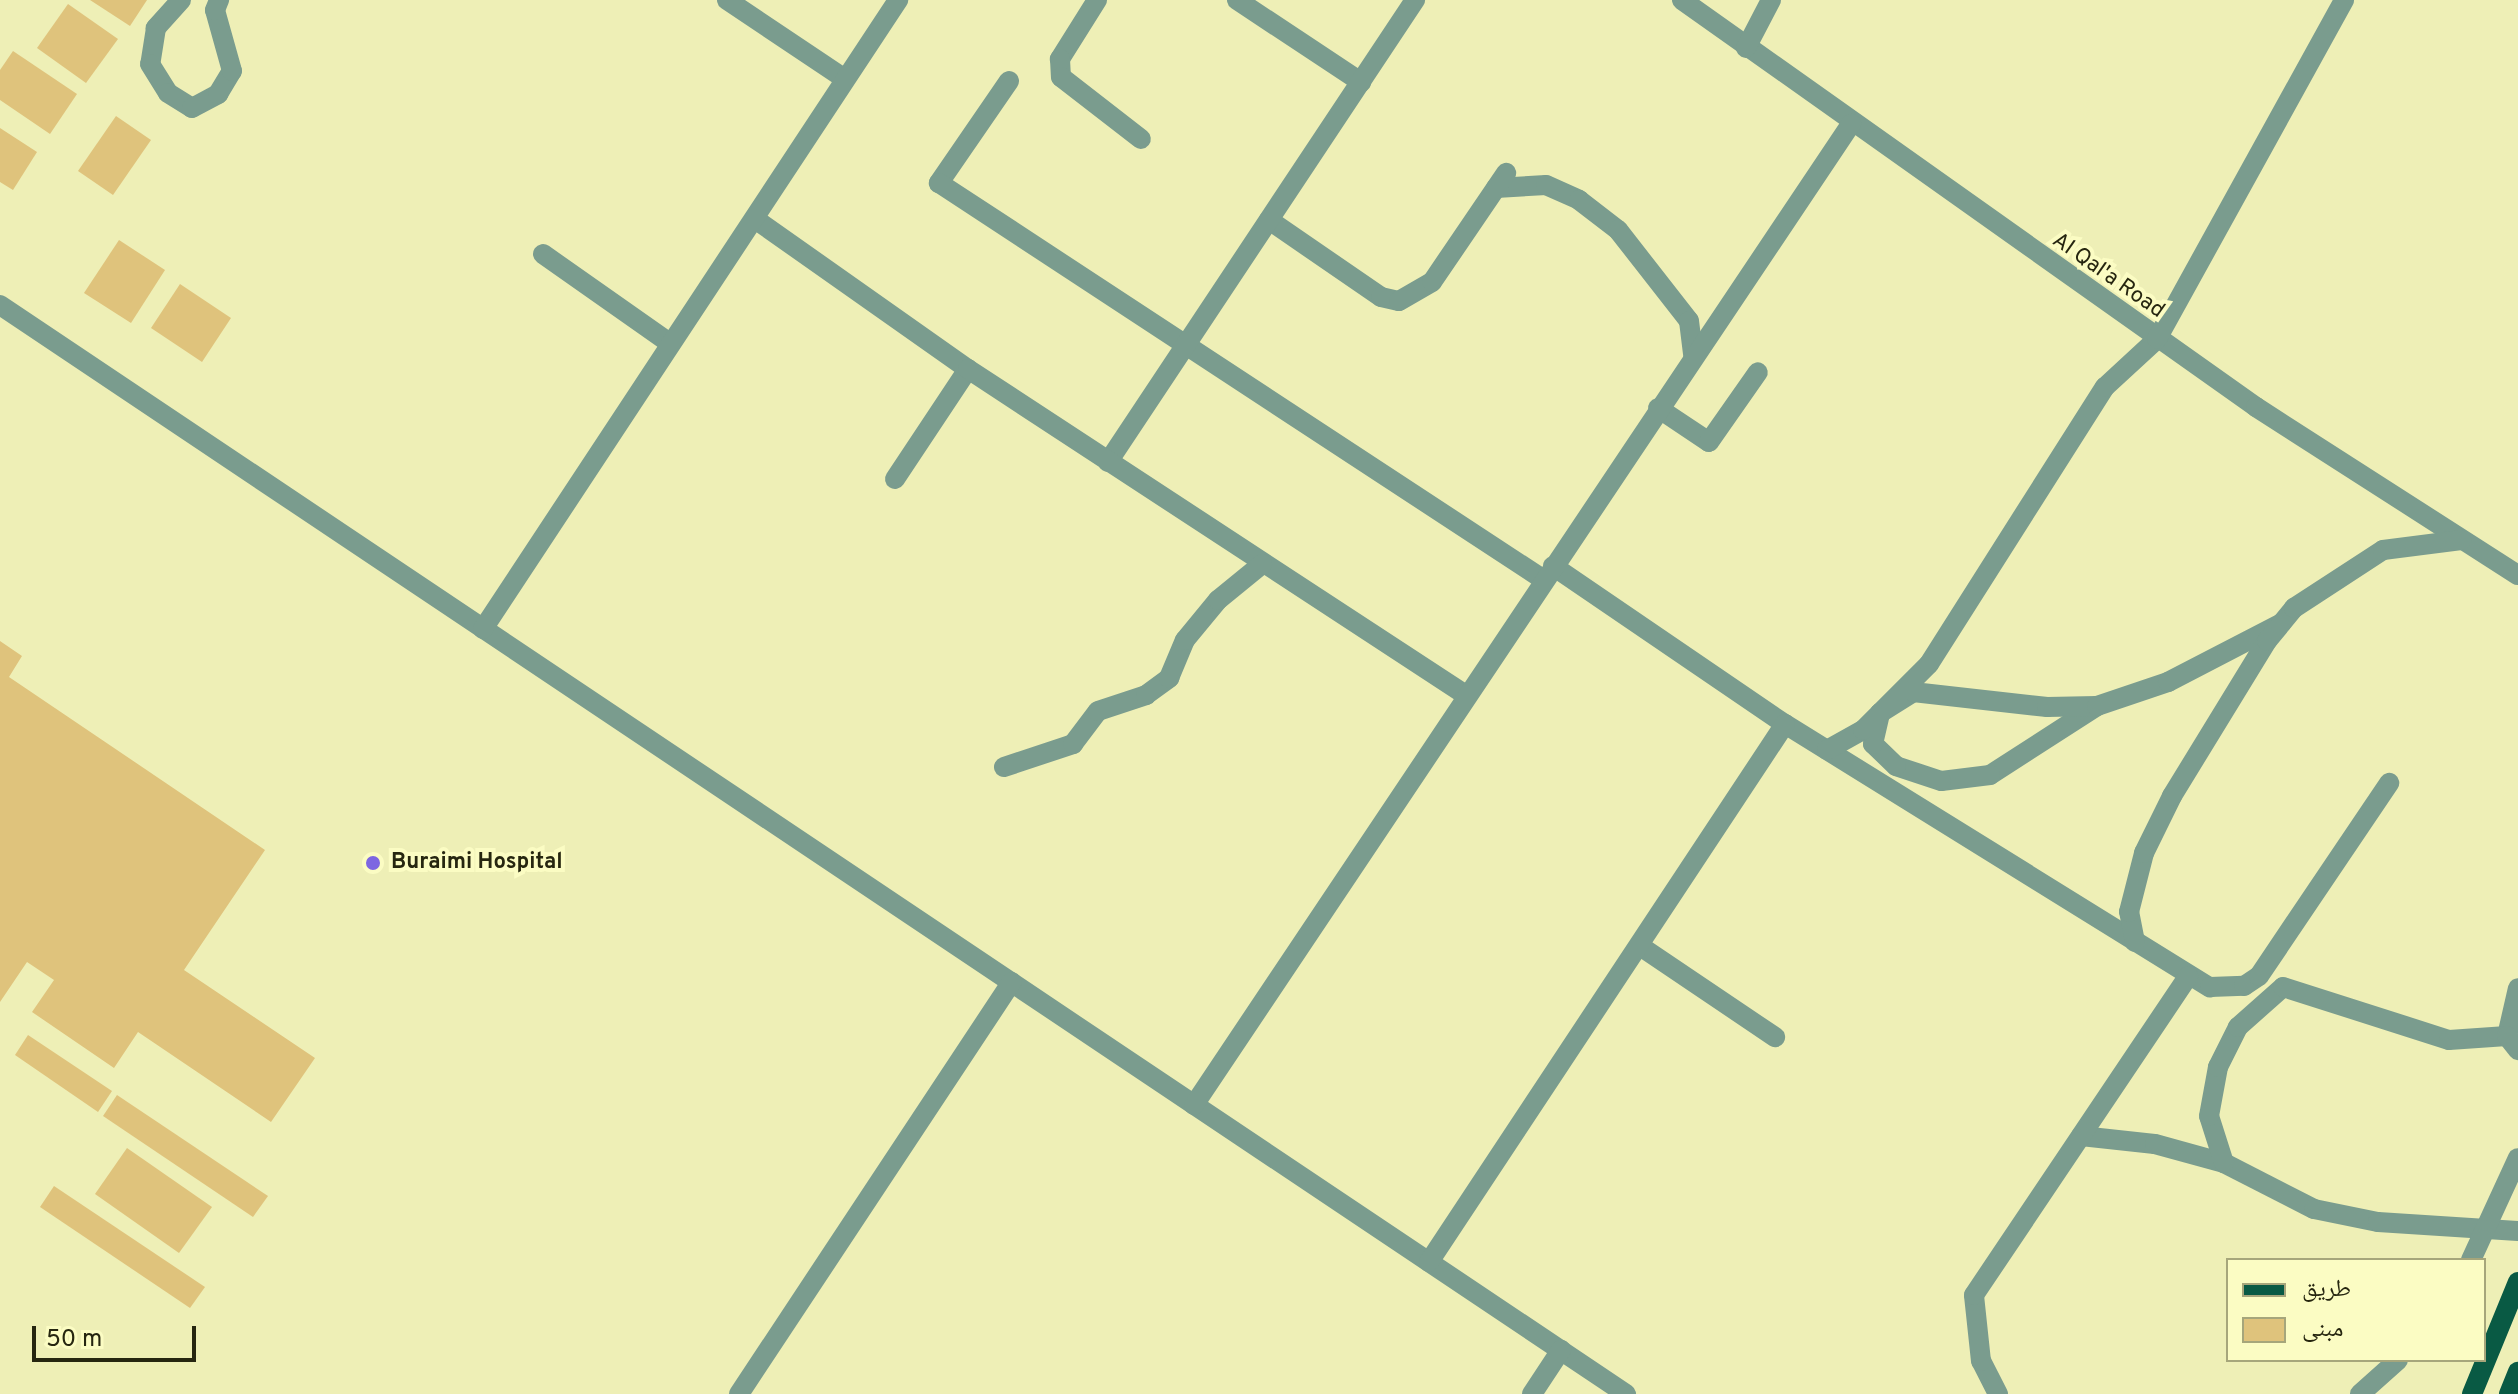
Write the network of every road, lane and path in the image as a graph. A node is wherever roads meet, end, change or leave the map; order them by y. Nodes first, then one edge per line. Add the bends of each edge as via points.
1 (181, 0) edge
2 (219, 0) edge
3 (727, 0) edge
4 (898, 0) edge
5 (1097, 0) edge
6 (1237, 0) edge
7 (1415, 0) edge
8 (1682, 0) edge
9 (1771, 0) edge
10 (2344, 0) edge
11 (1746, 48) junction
12 (845, 79) junction
13 (1009, 81) dead end
14 (1361, 82) junction
15 (1851, 124) junction
16 (1141, 139) dead end
17 (755, 219) junction
18 (1269, 220) junction
19 (543, 254) dead end
20 (0, 305) edge
21 (2157, 339) junction
22 (1184, 342) junction
23 (671, 344) junction
24 (1693, 356) junction
25 (968, 369) junction
26 (1758, 372) dead end
27 (1658, 408) junction
28 (1108, 462) junction
29 (895, 479) dead end
30 (2461, 540) junction
31 (1262, 564) junction
32 (1548, 573) junction
33 (2518, 575) edge
34 (2282, 623) junction
35 (483, 629) junction
36 (1464, 694) junction
37 (2097, 706) junction
38 (1880, 713) junction
39 (1785, 724) junction
40 (1827, 750) junction
41 (1004, 767) dead end
42 (2389, 783) dead end
43 (2135, 942) junction
44 (1640, 946) junction
45 (2188, 976) junction
46 (1012, 982) junction
47 (2518, 988) edge
48 (1775, 1037) dead end
49 (2512, 1043) edge
50 (1194, 1105) junction
51 (2081, 1136) junction
52 (2518, 1158) edge
53 (2224, 1163) junction
54 (2486, 1231) junction
55 (2518, 1231) edge
56 (2472, 1258) edge
57 (1429, 1262) junction
58 (2518, 1282) edge
59 (1561, 1350) junction
60 (2486, 1360) edge
61 (2396, 1362) edge
62 (2485, 1362) edge
63 (2518, 1372) edge
64 (739, 1394) edge
65 (1532, 1394) edge
66 (1626, 1394) edge
67 (1998, 1394) edge
68 (2360, 1394) edge
69 (2472, 1394) edge
70 (2509, 1394) edge

1 - 2 street via 156,28 150,64 168,93 192,108 218,94 232,71 215,10
3 - 12 street
4 - 12 street
5 - 16 street via 1060,59 1061,77
6 - 14 street
7 - 14 street
8 - 11 street, Al Qal'a Road
9 - 11 street
10 - 21 street
11 - 15 street, Al Qal'a Road
12 - 17 street
13 - 22 street via 939,183
14 - 18 street
15 - 21 street, Al Qal'a Road
15 - 24 street
17 - 23 street
17 - 25 street
18 - 22 street
18 - 24 street via 1381,297 1399,301 1432,282 1501,180 1546,185 1579,200 1618,230 1682,309
19 - 23 street
20 - 35 street
21 - 30 street, Al Qal'a Road
21 - 38 street via 2105,387 1929,664
22 - 28 street
22 - 32 street
23 - 35 street
24 - 27 street
25 - 28 street
25 - 29 street
26 - 27 street via 1709,442
27 - 32 street
28 - 31 street
30 - 33 street, Al Qal'a Road
30 - 34 street via 2383,550
31 - 36 street
31 - 41 street via 1202,620 1169,678 1146,695 1098,711 1073,744
32 - 36 street
32 - 39 street
34 - 37 street via 2168,682
34 - 43 street via 2222,710 2144,853 2129,912
35 - 46 street
36 - 50 street
37 - 38 street via 2047,707 1913,692
37 - 38 street via 1990,775 1941,781 1896,766 1873,744
38 - 40 street
39 - 40 street
39 - 44 street
40 - 43 street
42 - 45 street via 2259,976 2227,988
43 - 45 street
44 - 48 street
44 - 57 street
45 - 51 street
46 - 50 street
46 - 64 street
47 - 49 street
49 - 53 street via 2449,1040 2283,987 2238,1027 2218,1067 2209,1116
50 - 57 street
51 - 53 street via 2155,1144
51 - 67 street via 1974,1295 1981,1361
52 - 54 street
53 - 54 street via 2314,1209 2378,1222
54 - 55 street
54 - 56 street
57 - 59 street
58 - 60 main road
59 - 65 street
59 - 66 street
61 - 68 street
62 - 69 main road
63 - 70 main road

